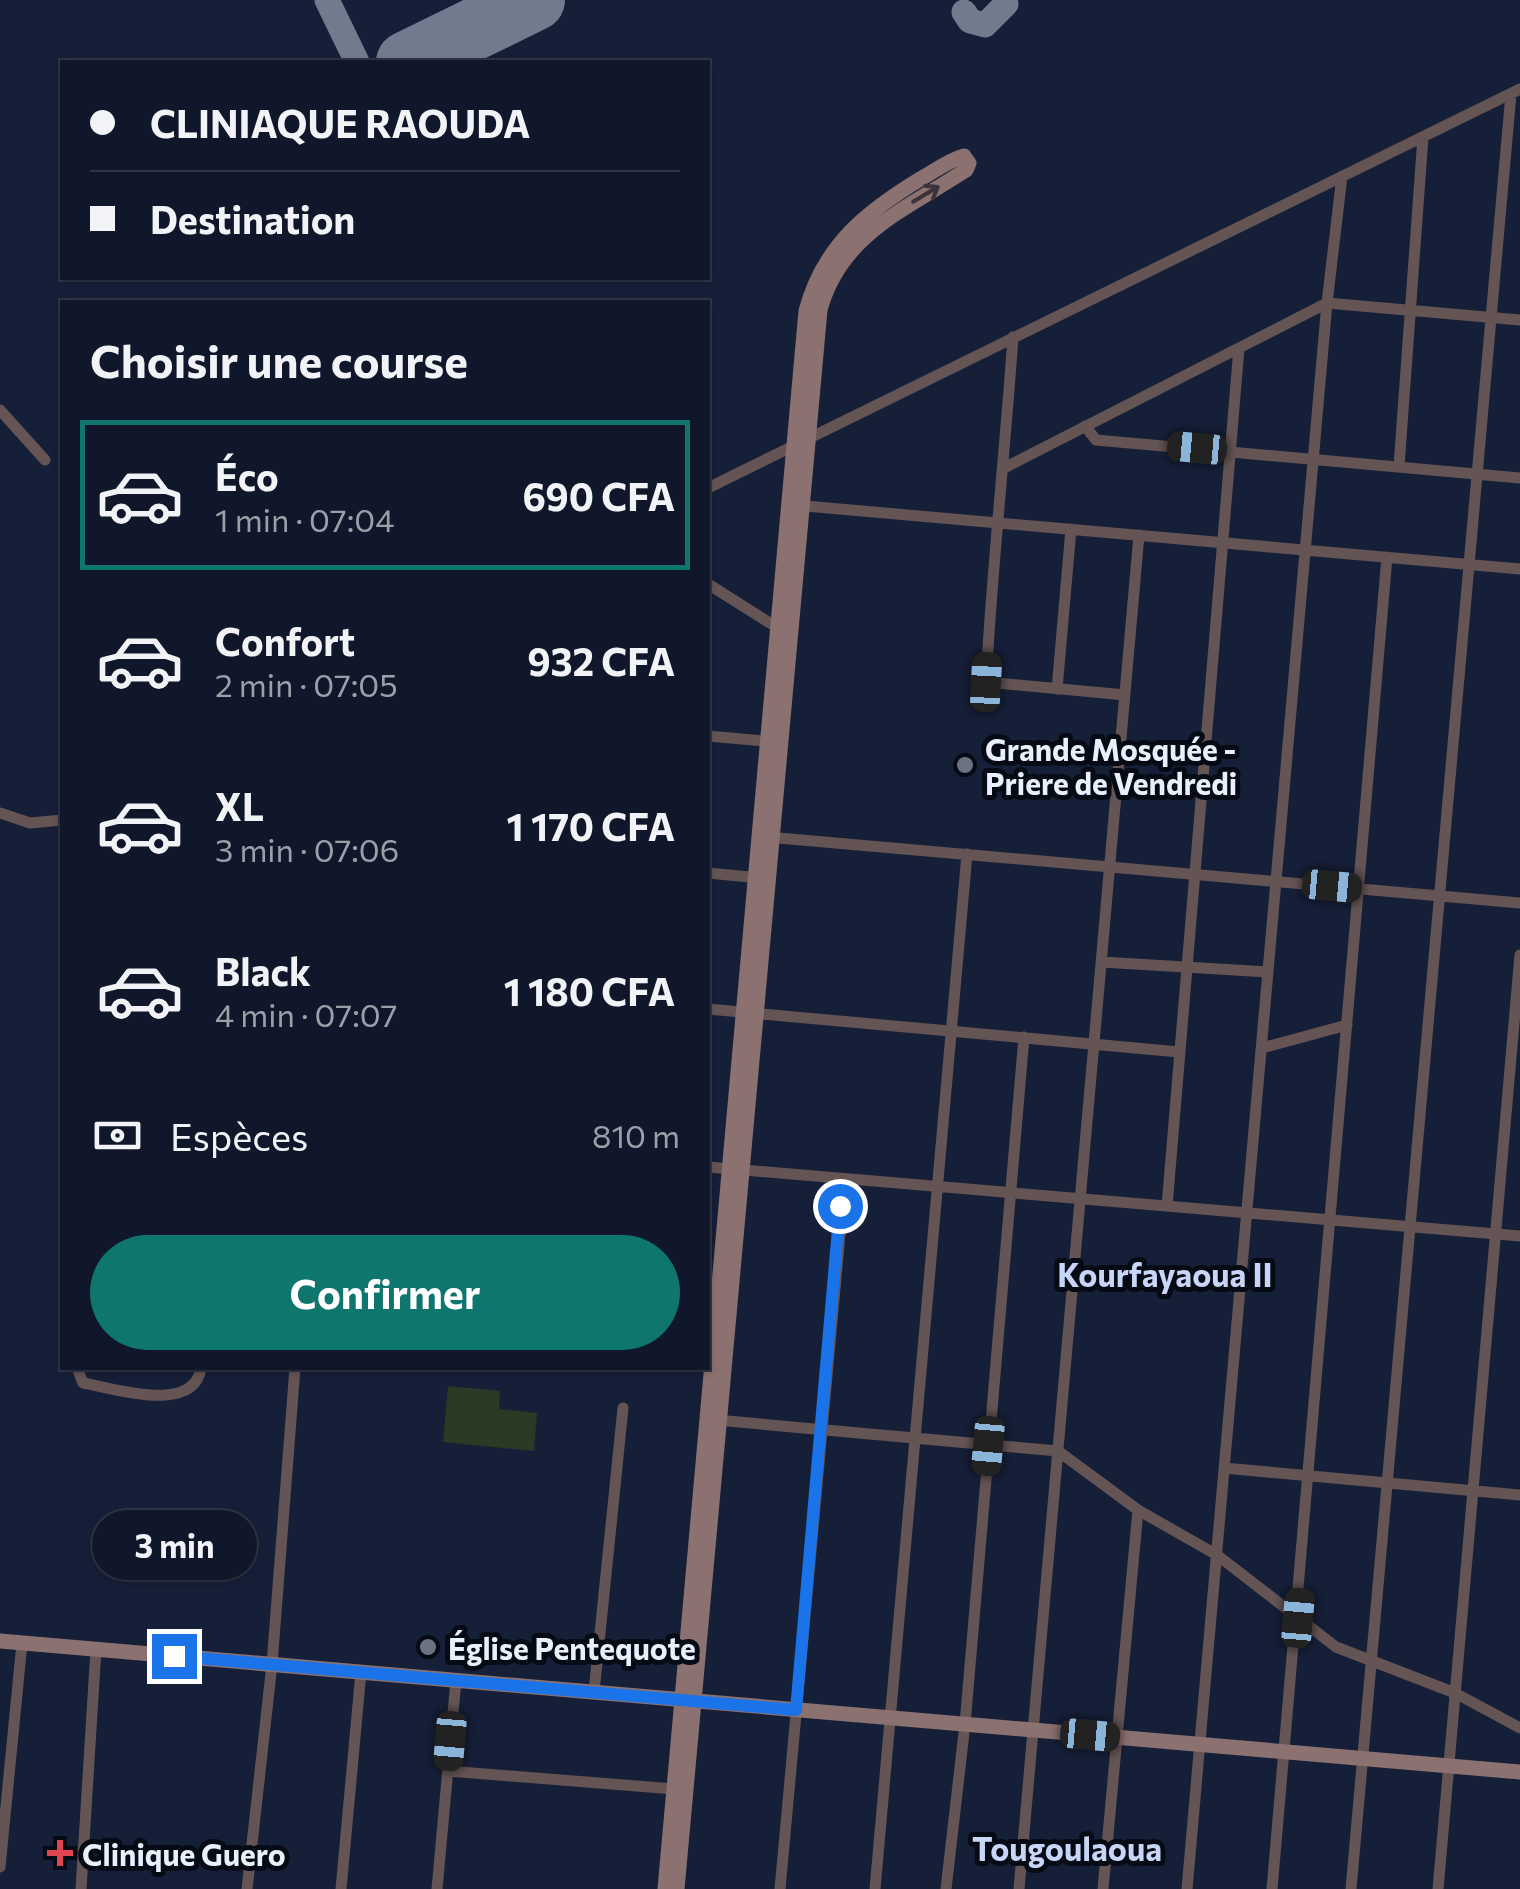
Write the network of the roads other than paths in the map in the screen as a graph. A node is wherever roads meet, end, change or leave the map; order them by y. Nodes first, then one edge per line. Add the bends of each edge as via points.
1 (1515, 92) edge
2 (1423, 137) junction
3 (1342, 176) junction
4 (1327, 303) junction
5 (1410, 310) junction
6 (1492, 317) junction
7 (1520, 320) edge
8 (1012, 337) junction
9 (1240, 348) junction
10 (0, 410) edge
11 (1085, 426) junction
12 (802, 440) junction
13 (1231, 452) junction
14 (1313, 458) junction
15 (45, 460) dead end
16 (1399, 466) junction
17 (1004, 468) junction
18 (1480, 473) junction
19 (1520, 478) edge
20 (710, 487) edge
21 (797, 506) junction
22 (995, 522) junction
23 (1070, 529) junction
24 (1140, 535) junction
25 (1224, 542) junction
26 (1305, 550) junction
27 (1387, 557) junction
28 (1472, 564) junction
29 (1520, 569) edge
30 (710, 585) edge
31 (785, 632) junction
32 (1057, 688) junction
33 (1125, 695) junction
34 (710, 736) edge
35 (777, 742) junction
36 (0, 813) edge
37 (60, 820) edge
38 (767, 837) junction
39 (967, 854) junction
40 (1110, 867) junction
41 (710, 873) edge
42 (1193, 874) junction
43 (763, 878) junction
44 (1276, 882) junction
45 (1359, 889) junction
46 (1440, 896) junction
47 (1520, 903) edge
48 (1520, 954) edge
49 (1102, 962) junction
50 (1186, 968) junction
51 (1268, 972) junction
52 (710, 1009) edge
53 (751, 1013) junction
54 (1348, 1025) junction
55 (950, 1028) junction
56 (1024, 1037) junction
57 (1094, 1045) junction
58 (1262, 1048) junction
59 (1179, 1052) junction
60 (710, 1167) edge
61 (736, 1170) junction
62 (845, 1179) junction
63 (938, 1187) junction
64 (1008, 1193) junction
65 (1080, 1199) junction
66 (1166, 1206) junction
67 (1247, 1213) junction
68 (1331, 1220) junction
69 (1410, 1227) junction
70 (1496, 1234) junction
71 (1520, 1236) edge
72 (718, 1309) edge
73 (78, 1370) edge
74 (201, 1370) edge
75 (295, 1370) edge
76 (622, 1408) dead end
77 (713, 1420) junction
78 (822, 1430) junction
79 (917, 1440) junction
80 (988, 1446) junction
81 (1058, 1450) junction
82 (1224, 1468) junction
83 (1310, 1474) junction
84 (1387, 1482) junction
85 (1473, 1491) junction
86 (1520, 1495) edge
87 (1138, 1510) junction
88 (1217, 1555) junction
89 (1298, 1618) junction
90 (0, 1641) edge
91 (22, 1642) junction
92 (96, 1649) junction
93 (1371, 1662) junction
94 (272, 1664) junction
95 (361, 1672) junction
96 (456, 1680) junction
97 (594, 1692) junction
98 (1455, 1693) junction
99 (688, 1700) junction
100 (796, 1710) junction
101 (894, 1718) junction
102 (965, 1724) junction
103 (1520, 1728) edge
104 (1035, 1730) junction
105 (1118, 1737) junction
106 (1200, 1744) junction
107 (1286, 1752) junction
108 (1362, 1758) junction
109 (1449, 1766) junction
110 (448, 1771) junction
111 (1520, 1772) edge
112 (674, 1790) junction
113 (0, 1867) edge
114 (81, 1889) edge
115 (248, 1889) edge
116 (341, 1889) edge
117 (437, 1889) edge
118 (664, 1889) edge
119 (677, 1889) edge
120 (780, 1889) edge
121 (875, 1889) edge
122 (946, 1889) edge
123 (1019, 1889) edge
124 (1104, 1889) edge
125 (1187, 1889) edge
126 (1272, 1889) edge
127 (1351, 1889) edge
128 (1438, 1889) edge

1 - 2 street
1 - 6 street
2 - 3 street
2 - 5 street
3 - 4 street
3 - 8 street
4 - 5 street
4 - 9 street
4 - 14 street
5 - 6 street
5 - 16 street
6 - 7 street
6 - 18 street
8 - 12 street
8 - 17 street
9 - 11 street
9 - 13 street
10 - 15 street
11 - 13 street via 1096,440
11 - 17 street
12 -> 12 street via 820,310 834,272 879,224 966,170 966,158 959,156 855,223 820,270 806,311
12 - 20 street
12 - 21 street
13 - 14 street
13 - 25 street
14 - 16 street
14 - 26 street
16 - 18 street
17 - 22 street
18 - 19 street
18 - 28 street
21 - 22 street
21 - 31 street
22 - 23 street
22 - 32 street via 986,682
23 - 24 street
23 - 32 street
24 - 25 street
24 - 33 street
25 - 26 street
25 - 42 street
26 - 27 street
26 - 44 street
27 - 28 street
27 - 45 street
28 - 29 street
28 - 46 street
30 - 31 street
31 - 35 street
32 - 33 street
33 - 40 street
34 - 35 street
35 - 38 street
36 - 37 street via 30,823
38 - 39 street
38 - 43 street
39 - 40 street
39 - 55 street
40 - 42 street
40 - 49 street
41 - 43 street
42 - 44 street
42 - 50 street
43 - 53 street
44 - 45 street
44 - 51 street
45 - 46 street
45 - 54 street
46 - 47 street
46 - 69 street
48 - 70 street
49 - 50 street
49 - 57 street
50 - 51 street
50 - 59 street
51 - 58 street
52 - 53 street
53 - 55 street
53 - 61 street
54 - 58 street
54 - 68 street
55 - 56 street
55 - 63 street
56 - 57 street
56 - 64 street
57 - 59 street
57 - 65 street
58 - 67 street
59 - 66 street
60 - 61 street
61 - 62 street
61 - 72 street
62 - 63 street
62 - 78 street
63 - 64 street
63 - 79 street
64 - 65 street
64 - 80 street
65 - 66 street
65 - 81 street
66 - 67 street
67 - 68 street
67 - 82 street
68 - 69 street
68 - 83 street
69 - 70 street
69 - 84 street
70 - 71 street
70 - 85 street
72 - 77 street
73 - 74 street via 83,1383 168,1396 187,1392
75 - 94 street
76 - 97 street
77 - 78 street
77 - 99 street
78 - 79 street
78 - 100 street
79 - 80 street
79 - 101 street
80 - 81 street
80 - 102 street
81 - 87 street
81 - 104 street
82 - 83 street
82 - 88 street
83 - 84 street
83 - 89 street
84 - 85 street
84 - 93 street
85 - 86 street
85 - 98 street
87 - 88 street
87 - 105 street
88 - 89 street
88 - 106 street
89 - 93 street via 1336,1647
89 - 107 street
90 - 91 street
91 - 92 street
91 - 113 street
92 - 94 street
92 - 114 street
93 - 98 street
93 - 108 street
94 - 95 street
94 - 115 street
95 - 96 street
95 - 116 street
96 - 97 street
96 - 110 street
97 - 99 street
98 - 103 street
98 - 109 street
99 - 100 street
99 - 112 street
99 - 119 street
100 - 101 street
100 - 120 street
101 - 102 street
101 - 121 street
102 - 104 street
102 - 122 street
104 - 105 street
104 - 123 street
105 - 106 street
105 - 124 street
106 - 107 street
106 - 125 street
107 - 108 street
107 - 126 street
108 - 109 street
108 - 127 street
109 - 111 street
109 - 128 street
110 - 112 street
110 - 117 street
112 - 118 street

